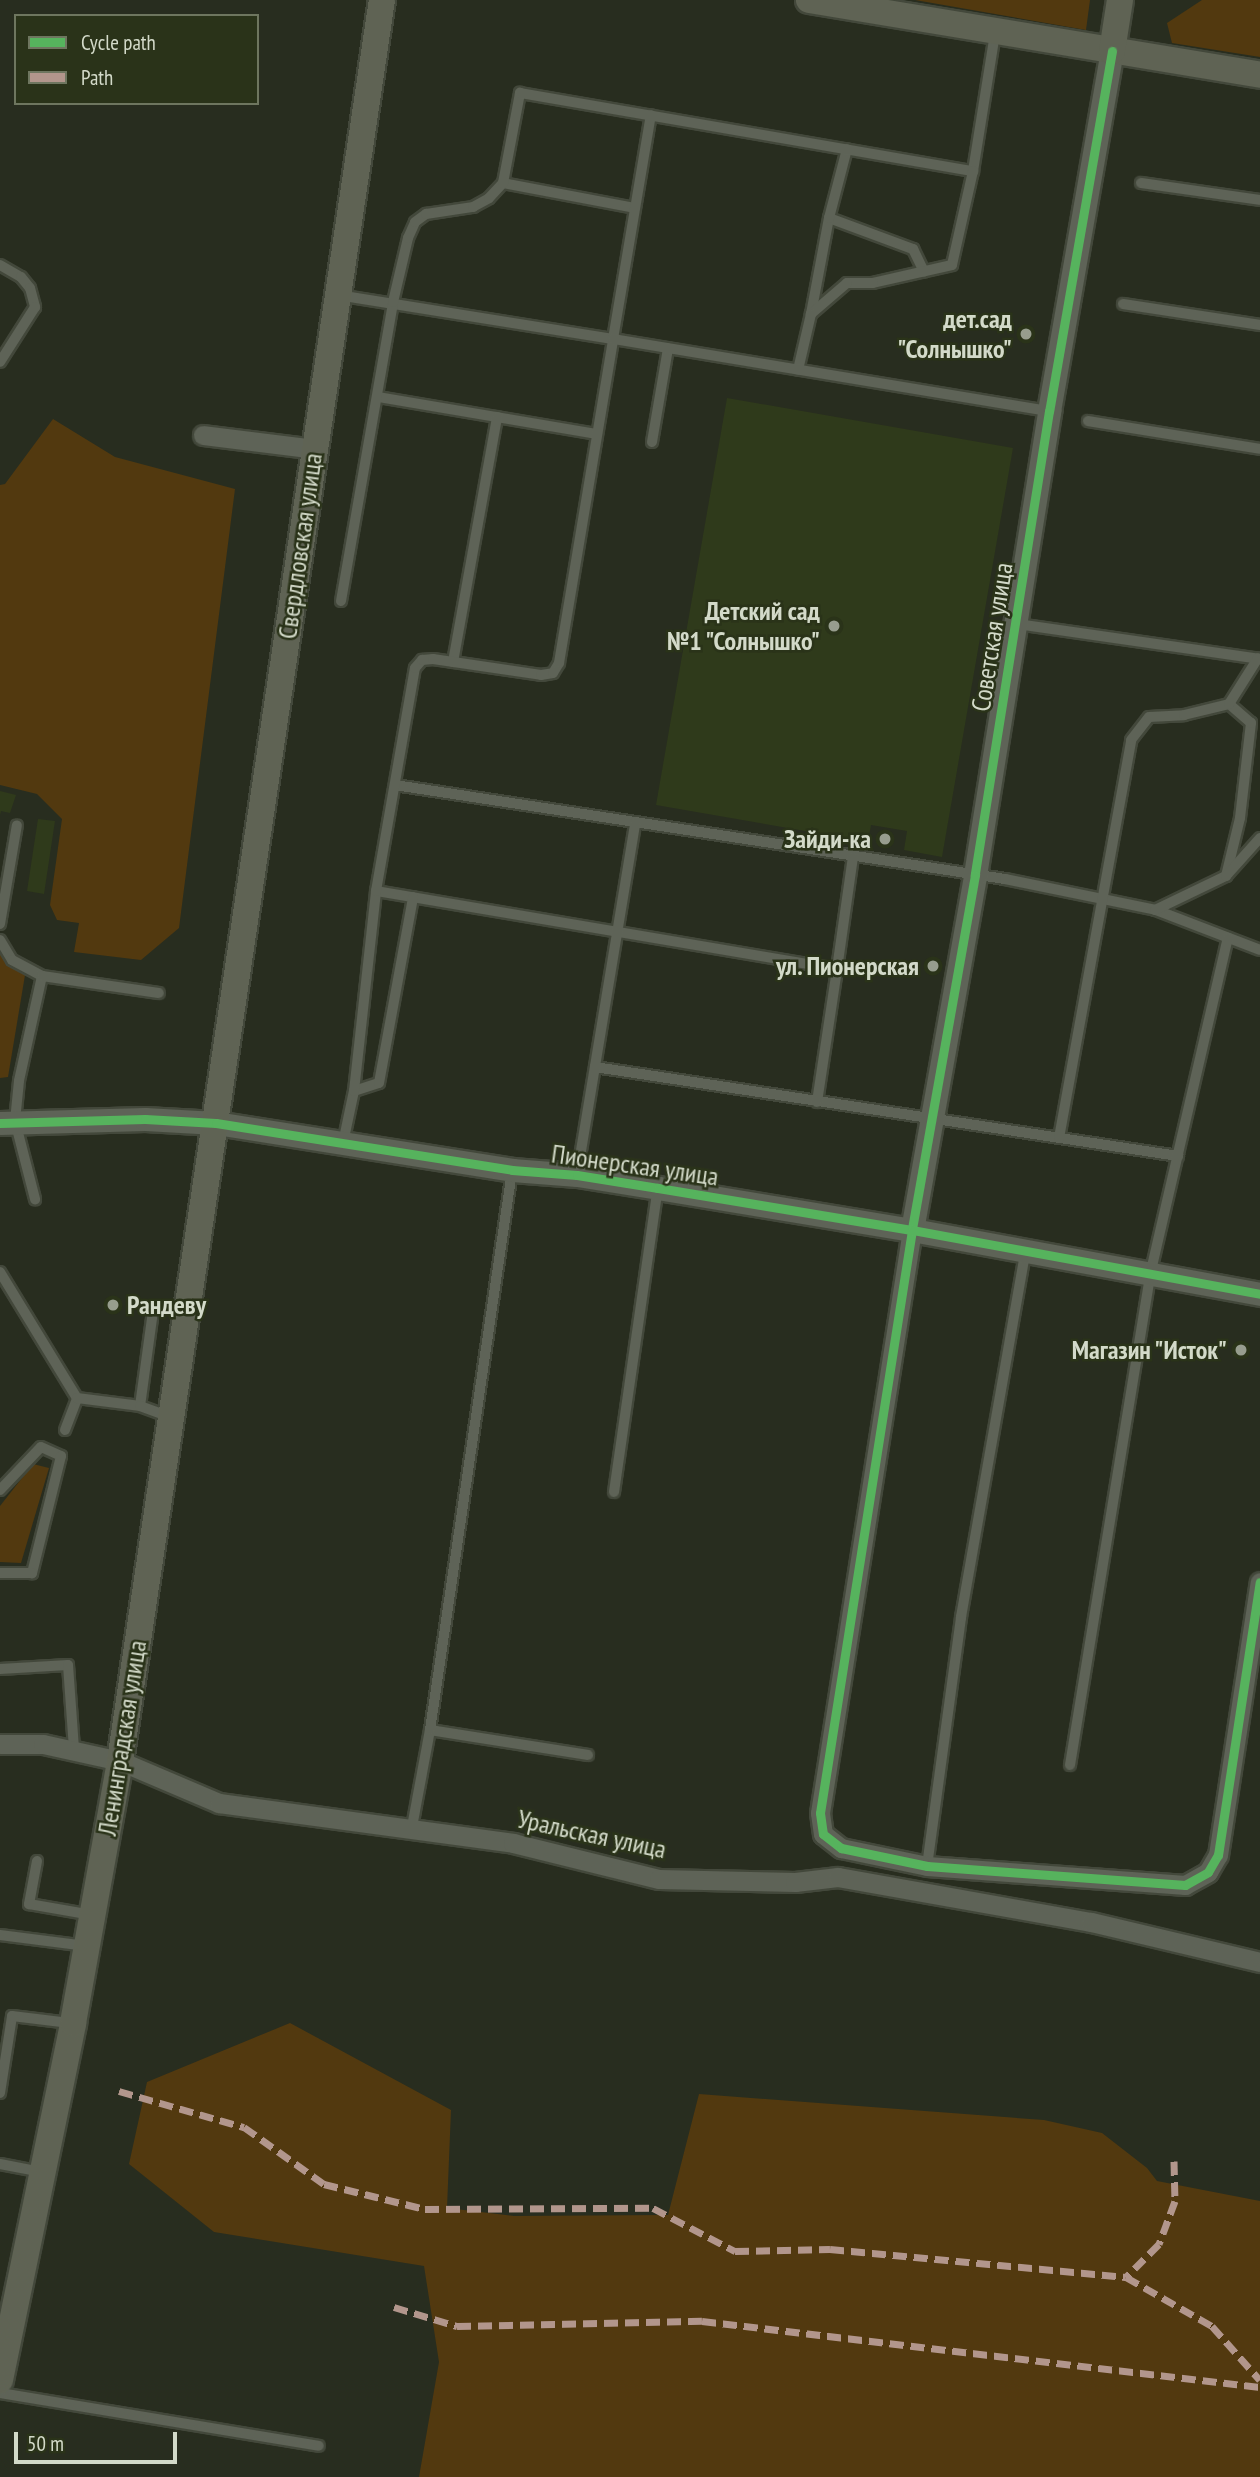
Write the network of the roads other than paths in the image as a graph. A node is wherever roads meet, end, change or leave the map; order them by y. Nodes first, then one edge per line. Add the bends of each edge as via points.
1 (382, 0) edge
2 (809, 0) edge
3 (1120, 0) edge
4 (996, 30) junction
5 (1112, 51) junction
6 (1260, 75) edge
7 (651, 115) junction
8 (847, 149) junction
9 (973, 171) junction
10 (503, 183) junction
11 (1142, 183) dead end
12 (1260, 200) edge
13 (635, 208) junction
14 (828, 218) junction
15 (0, 265) edge
16 (924, 272) junction
17 (338, 295) junction
18 (393, 302) junction
19 (1123, 304) dead end
20 (811, 314) junction
21 (1260, 326) edge
22 (613, 339) junction
23 (668, 348) junction
24 (0, 362) edge
25 (798, 369) junction
26 (378, 397) junction
27 (1049, 411) junction
28 (497, 417) junction
29 (1088, 421) dead end
30 (597, 434) junction
31 (203, 435) dead end
32 (652, 442) dead end
33 (315, 449) junction
34 (1260, 449) edge
35 (341, 601) dead end
36 (1017, 624) junction
37 (1259, 659) edge
38 (453, 662) junction
39 (1228, 704) junction
40 (395, 785) junction
41 (635, 823) junction
42 (17, 825) dead end
43 (1260, 838) edge
44 (853, 857) junction
45 (975, 876) junction
46 (1226, 876) junction
47 (376, 891) junction
48 (413, 897) junction
49 (1104, 899) junction
50 (1155, 910) junction
51 (0, 924) edge
52 (618, 932) junction
53 (1228, 938) junction
54 (0, 940) edge
55 (1260, 950) edge
56 (836, 969) junction
57 (42, 976) junction
58 (159, 993) dead end
59 (595, 1067) junction
60 (354, 1091) junction
61 (221, 1092) joint
62 (817, 1102) junction
63 (933, 1118) junction
64 (8, 1122) edge
65 (216, 1124) junction
66 (1059, 1138) junction
67 (343, 1144) junction
68 (1178, 1156) junction
69 (512, 1170) junction
70 (577, 1175) junction
71 (658, 1188) junction
72 (35, 1199) dead end
73 (912, 1230) junction
74 (1025, 1252) junction
75 (0, 1272) edge
76 (1150, 1275) junction
77 (1260, 1294) edge
78 (152, 1318) dead end
79 (77, 1398) junction
80 (140, 1406) junction
81 (171, 1417) junction
82 (65, 1430) dead end
83 (0, 1490) edge
84 (614, 1492) dead end
85 (0, 1573) edge
86 (1260, 1582) edge
87 (0, 1669) edge
88 (430, 1730) junction
89 (0, 1744) edge
90 (74, 1749) junction
91 (588, 1755) dead end
92 (120, 1761) junction
93 (1070, 1765) dead end
94 (412, 1827) junction
95 (841, 1848) junction
96 (37, 1861) dead end
97 (927, 1866) junction
98 (838, 1877) junction
99 (93, 1915) junction
100 (0, 1936) edge
101 (87, 1946) junction
102 (1260, 1962) edge
103 (73, 2023) junction
104 (0, 2093) edge
105 (0, 2164) edge
106 (43, 2172) junction
107 (0, 2380) edge
108 (0, 2393) edge
109 (319, 2446) dead end

1 - 17 main road, Свердловская улица
2 - 4 main road
3 - 5 main road
4 - 5 main road
4 - 9 lane
5 - 6 main road
5 - 27 street, Советская улица
7 - 8 lane
7 - 10 lane via 520,93
7 - 13 lane
8 - 9 lane
8 - 14 lane
9 - 16 lane via 951,265
10 - 13 lane
10 - 18 lane via 473,207 426,214 415,222
11 - 12 lane
13 - 22 lane
14 - 16 lane via 912,249
14 - 20 lane
15 - 24 lane via 21,277 30,288 35,307
16 - 20 lane via 873,283 847,283
17 - 18 lane
17 - 33 main road, Свердловская улица
18 - 22 lane
18 - 26 lane
19 - 21 lane
20 - 25 lane
22 - 23 lane
22 - 30 lane
23 - 25 lane
23 - 32 lane
25 - 27 lane
26 - 28 lane
26 - 35 lane
27 - 36 street, Советская улица
28 - 30 lane
28 - 38 lane
29 - 34 lane
30 - 38 lane via 559,663 553,673
31 - 33 street
33 - 61 main road, Свердловская улица
36 - 37 lane
36 - 45 street, Советская улица
37 - 39 lane
38 - 40 lane via 422,660 415,668
39 - 46 lane via 1251,723 1240,818
39 - 49 lane via 1184,715 1149,717 1131,740
40 - 41 lane
40 - 47 lane
41 - 44 lane
41 - 52 lane
42 - 51 lane
43 - 46 lane
44 - 45 lane
44 - 56 lane
45 - 49 lane
45 - 63 street, Советская улица
46 - 50 lane
47 - 48 lane
47 - 60 lane
48 - 52 lane
48 - 60 lane via 379,1083
49 - 50 lane
49 - 66 lane
50 - 53 lane
52 - 56 lane
52 - 59 lane
53 - 55 lane
53 - 68 lane
54 - 57 lane via 12,960
56 - 62 lane
57 - 58 lane
57 - 64 lane
59 - 62 lane
59 - 70 lane
60 - 67 lane
61 - 65 main road, Ленинградская улица
62 - 63 lane
63 - 66 lane
63 - 73 street, Советская улица
64 - 65 street, Пионерская улица via 145,1119
64 - 72 lane
65 - 67 street, Пионерская улица
65 - 81 main road, Ленинградская улица
66 - 68 lane
67 - 69 street, Пионерская улица
68 - 76 lane
69 - 70 street, Пионерская улица
69 - 88 lane
70 - 71 street, Пионерская улица
71 - 73 street, Пионерская улица
71 - 84 lane
73 - 74 street, Пионерская улица
73 - 95 street via 820,1813 823,1834
74 - 76 street, Пионерская улица
74 - 97 lane via 961,1617
75 - 79 lane
76 - 77 street, Пионерская улица
76 - 93 lane
78 - 80 lane
79 - 80 lane
79 - 82 lane
80 - 81 lane
81 - 92 main road, Ленинградская улица
83 - 85 lane via 41,1447 61,1456 32,1573
86 - 97 street via 1249,1686 1218,1855 1208,1872 1185,1885
87 - 90 lane via 68,1665
88 - 91 lane
88 - 94 lane
89 - 90 street, Уральская улица
90 - 92 street, Уральская улица
92 - 94 street, Уральская улица via 200,1798
92 - 99 main road, Ленинградская улица
94 - 98 street, Уральская улица via 513,1843 659,1879 795,1882
95 - 97 street
95 - 98 street via 843,1866
96 - 99 lane via 29,1904
98 - 102 street, Уральская улица via 1091,1922
99 - 101 main road, Ленинградская улица
100 - 101 lane
101 - 103 main road, Ленинградская улица
103 - 104 lane via 12,2016
103 - 106 main road, Ленинградская улица
105 - 106 lane
106 - 107 main road, Ленинградская улица
108 - 109 lane

